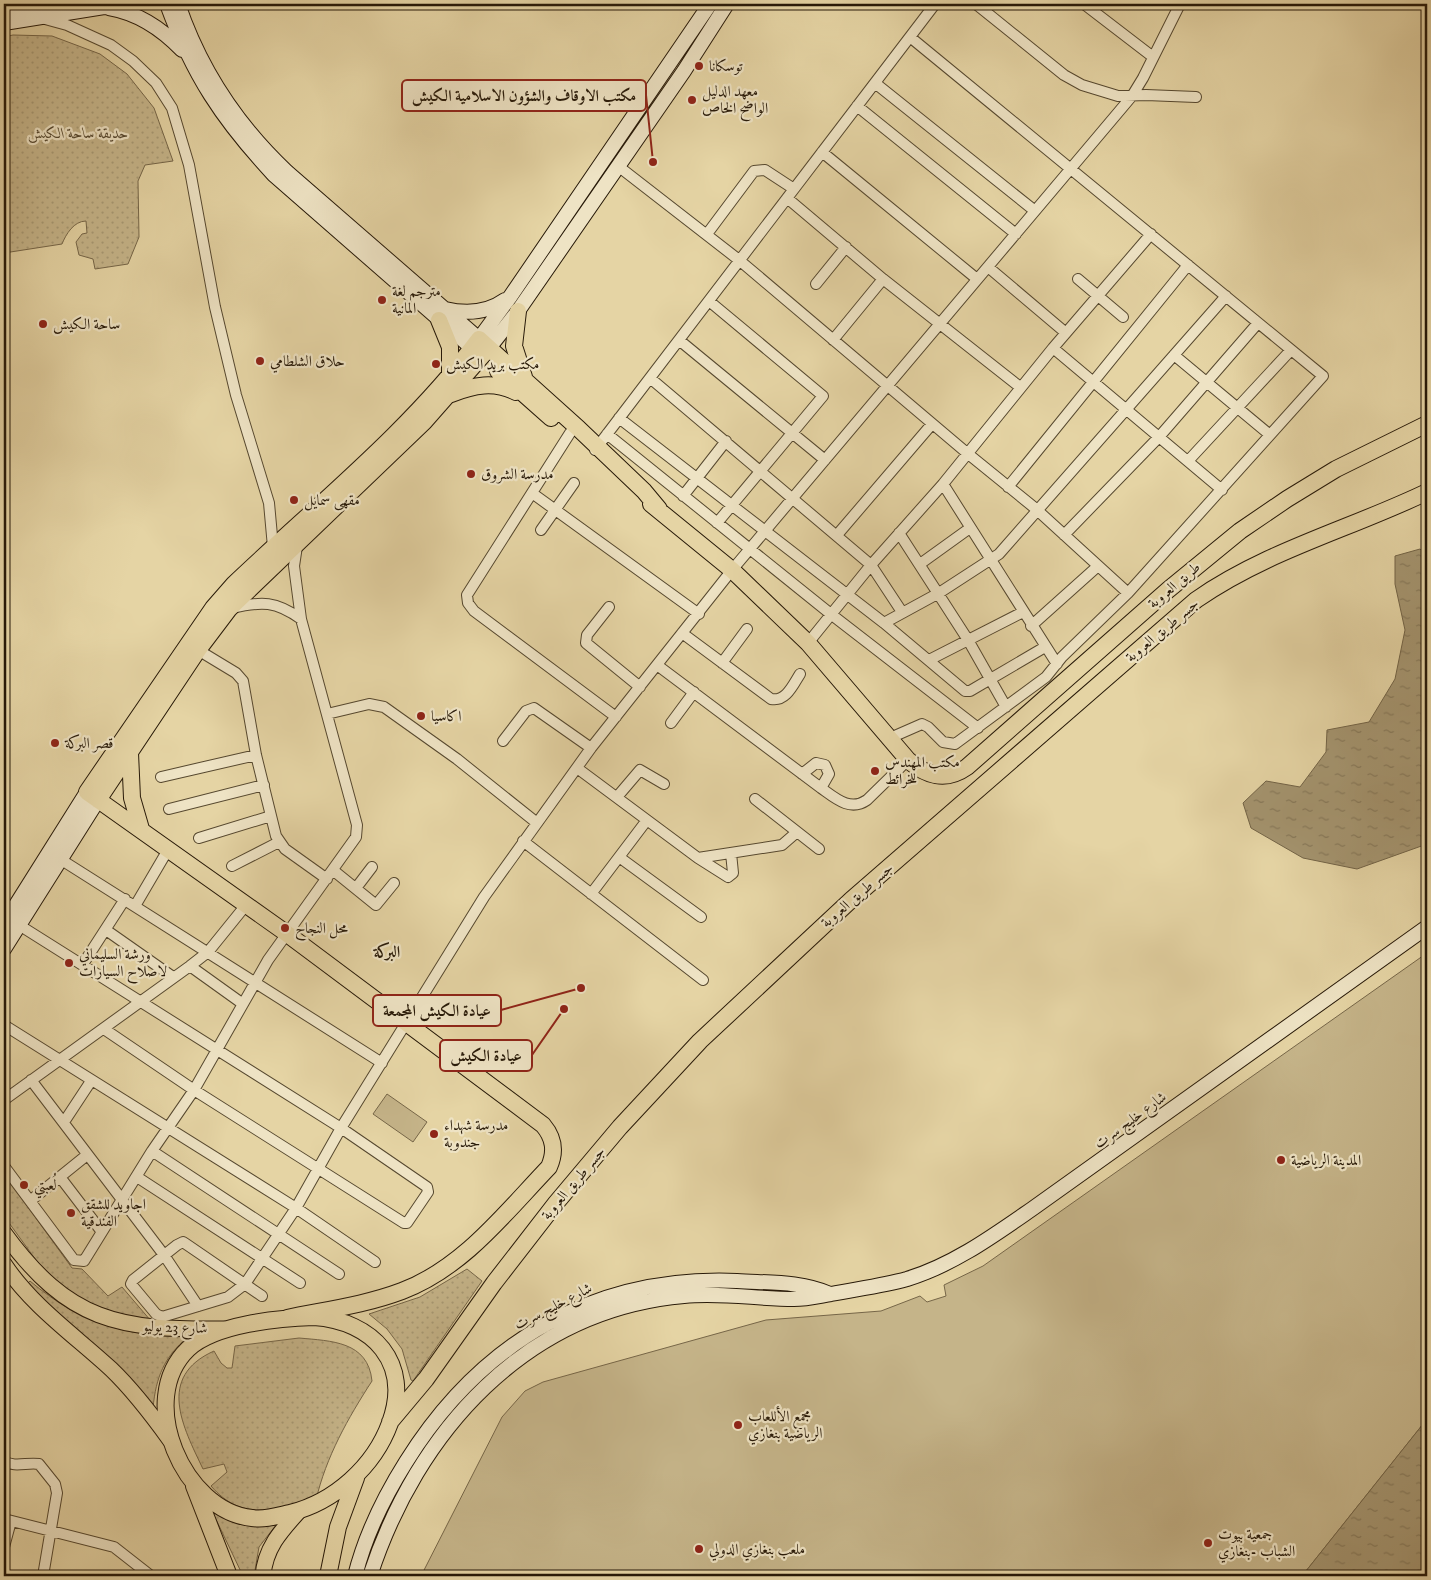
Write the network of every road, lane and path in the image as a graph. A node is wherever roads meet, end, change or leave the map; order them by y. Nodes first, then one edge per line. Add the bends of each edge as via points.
1 (57, 4) edge
2 (123, 4) edge
3 (167, 4) edge
4 (178, 4) edge
5 (710, 4) edge
6 (727, 4) edge
7 (935, 4) edge
8 (976, 4) edge
9 (1084, 4) edge
10 (1180, 4) edge
11 (104, 7) junction
12 (4, 13) edge
13 (39, 17) junction
14 (4, 23) edge
15 (910, 37) junction
16 (186, 54) junction
17 (1154, 58) junction
18 (874, 83) junction
19 (1132, 96) junction
20 (1196, 97) dead end
21 (857, 106) junction
22 (822, 152) junction
23 (618, 166) junction
24 (1070, 169) junction
25 (790, 194) junction
26 (1034, 212) junction
27 (706, 234) junction
28 (1016, 234) junction
29 (1151, 234) junction
30 (846, 246) junction
31 (740, 260) junction
32 (1188, 265) junction
33 (988, 266) junction
34 (1078, 278) dead end
35 (883, 279) junction
36 (977, 280) junction
37 (816, 284) dead end
38 (1099, 296) junction
39 (1226, 296) junction
40 (709, 301) junction
41 (514, 304) junction
42 (442, 315) junction
43 (1123, 317) dead end
44 (1258, 323) junction
45 (940, 324) junction
46 (1066, 332) junction
47 (679, 340) junction
48 (833, 340) junction
49 (480, 348) junction
50 (1053, 348) junction
51 (1291, 350) junction
52 (1174, 355) junction
53 (450, 377) junction
54 (650, 378) junction
55 (1207, 381) junction
56 (1094, 382) junction
57 (887, 386) junction
58 (1020, 387) junction
59 (526, 389) junction
60 (451, 394) junction
61 (1236, 407) junction
62 (1126, 409) junction
63 (619, 418) junction
64 (932, 424) junction
65 (1427, 424) edge
66 (792, 432) junction
67 (570, 433) junction
68 (1270, 435) junction
69 (1159, 437) junction
70 (726, 441) junction
71 (599, 445) junction
72 (966, 453) junction
73 (825, 460) junction
74 (1188, 461) junction
75 (760, 469) junction
76 (696, 479) junction
77 (574, 483) dead end
78 (943, 484) junction
79 (1008, 487) junction
80 (1222, 490) junction
81 (1427, 492) edge
82 (532, 493) junction
83 (683, 496) junction
84 (793, 498) junction
85 (730, 506) junction
86 (1036, 509) junction
87 (555, 510) junction
88 (717, 523) junction
89 (970, 528) junction
90 (541, 530) dead end
91 (765, 531) junction
92 (899, 533) junction
93 (837, 535) junction
94 (1064, 535) junction
95 (298, 543) junction
96 (273, 547) junction
97 (750, 549) junction
98 (990, 561) junction
99 (920, 564) junction
100 (871, 565) junction
101 (1098, 566) junction
102 (732, 570) junction
103 (938, 593) junction
104 (1128, 593) junction
105 (847, 596) junction
106 (609, 607) dead end
107 (229, 609) junction
108 (902, 612) junction
109 (1023, 612) junction
110 (698, 614) junction
111 (832, 616) junction
112 (301, 619) junction
113 (884, 624) junction
114 (1031, 626) junction
115 (747, 629) dead end
116 (682, 633) junction
117 (968, 640) junction
118 (808, 644) junction
119 (1045, 648) junction
120 (198, 650) junction
121 (929, 660) junction
122 (722, 663) junction
123 (1057, 664) junction
124 (657, 665) junction
125 (800, 674) dead end
126 (990, 680) junction
127 (640, 687) junction
128 (694, 692) junction
129 (1006, 707) junction
130 (327, 714) junction
131 (616, 717) junction
132 (671, 723) dead end
133 (978, 728) junction
134 (890, 738) junction
135 (502, 741) dead end
136 (591, 748) junction
137 (130, 752) junction
138 (256, 755) junction
139 (908, 760) junction
140 (577, 768) junction
141 (802, 774) junction
142 (161, 777) dead end
143 (664, 784) dead end
144 (264, 785) junction
145 (821, 788) junction
146 (93, 796) junction
147 (617, 798) junction
148 (755, 799) dead end
149 (169, 809) dead end
150 (271, 816) junction
151 (647, 820) junction
152 (537, 823) junction
153 (141, 829) junction
154 (797, 832) junction
155 (199, 838) dead end
156 (524, 841) junction
157 (279, 842) junction
158 (169, 848) junction
159 (819, 850) dead end
160 (731, 853) junction
161 (619, 856) junction
162 (698, 858) junction
163 (60, 859) junction
164 (232, 866) dead end
165 (372, 867) dead end
166 (330, 875) junction
167 (394, 883) dead end
168 (356, 888) junction
169 (591, 894) junction
170 (125, 899) junction
171 (246, 904) junction
172 (135, 906) junction
173 (701, 917) dead end
174 (4, 924) edge
175 (19, 925) junction
176 (1427, 927) edge
177 (106, 930) junction
178 (286, 933) junction
179 (4, 949) edge
180 (208, 952) junction
181 (84, 964) junction
182 (190, 966) junction
183 (173, 977) junction
184 (703, 980) dead end
185 (254, 982) junction
186 (141, 1001) junction
187 (243, 1004) junction
188 (406, 1023) junction
189 (4, 1025) edge
190 (104, 1029) junction
191 (216, 1051) junction
192 (59, 1060) junction
193 (382, 1063) junction
194 (31, 1080) junction
195 (91, 1081) junction
196 (194, 1090) junction
197 (4, 1100) edge
198 (64, 1122) junction
199 (168, 1128) junction
200 (341, 1128) junction
201 (152, 1151) junction
202 (87, 1154) junction
203 (4, 1166) edge
204 (318, 1168) junction
205 (60, 1177) junction
206 (137, 1177) junction
207 (121, 1199) junction
208 (30, 1202) junction
209 (296, 1208) junction
210 (4, 1232) edge
211 (102, 1232) junction
212 (277, 1234) junction
213 (164, 1255) junction
214 (262, 1259) junction
215 (376, 1262) dead end
216 (4, 1264) edge
217 (339, 1274) dead end
218 (300, 1283) dead end
219 (245, 1284) junction
220 (830, 1294) junction
221 (262, 1296) dead end
222 (198, 1306) junction
223 (287, 1318) junction
224 (231, 1329) junction
225 (390, 1422) junction
226 (176, 1448) junction
227 (4, 1461) edge
228 (358, 1473) junction
229 (192, 1480) junction
230 (299, 1511) junction
231 (7, 1520) edge
232 (50, 1531) junction
233 (4, 1547) edge
234 (45, 1575) edge
235 (151, 1576) edge
236 (229, 1576) edge
237 (263, 1576) edge
238 (328, 1576) edge
239 (355, 1576) edge
240 (370, 1576) edge

1 - 12 main road
2 - 11 main road
3 - 16 main road
4 - 42 main road via 194,47 213,82 260,145
5 - 41 main road
6 - 23 main road
7 - 15 street
8 - 19 street via 1068,78 1113,95
9 - 17 street
10 - 17 street
11 - 13 main road
11 - 16 main road via 132,14 150,23
13 - 14 main road
13 - 96 street via 67,25 133,60 156,83 172,108 189,165 215,307 236,394 269,503
15 - 18 street
15 - 24 street
16 - 42 main road via 220,112 263,163
17 - 19 street
18 - 21 street
18 - 26 street
19 - 20 street
19 - 24 street
21 - 22 street
21 - 28 street
22 - 25 street
22 - 36 street
23 - 27 street
23 - 41 main road
24 - 26 street
24 - 29 street
25 - 27 street via 765,170 754,172
25 - 30 street
25 - 31 street
26 - 28 street
27 - 31 street
28 - 33 street
29 - 32 street
29 - 38 street
30 - 35 street
30 - 37 street
31 - 40 street
31 - 48 street
32 - 39 street
32 - 56 street
33 - 36 street
33 - 46 street
34 - 38 street
35 - 45 street
35 - 48 street
36 - 45 street
38 - 43 street
38 - 46 street
39 - 44 street
39 - 52 street
40 - 47 street
40 - 66 street via 822,396
41 - 42 main road
41 - 49 main road
41 - 59 highway via 514,346
42 - 49 main road
42 - 53 highway via 450,347
44 - 51 street
44 - 55 street
45 - 57 street
45 - 58 street
46 - 50 street
47 - 54 street
47 - 66 street
48 - 57 street
49 - 53 highway
49 - 59 highway
49 - 60 highway
50 - 56 street
50 - 58 street
51 - 61 street
51 - 68 street via 1324,376
52 - 55 street
52 - 62 street
53 - 96 highway
54 - 63 street
54 - 70 street
55 - 61 street
55 - 69 street
56 - 62 street
56 - 79 street
57 - 64 street
57 - 73 street
58 - 72 street
59 - 60 highway via 483,385
59 - 67 highway
59 - 71 highway
60 - 95 highway
61 - 68 street
61 - 74 street
62 - 69 street
62 - 86 street
63 - 71 street
63 - 76 street
64 - 72 street
64 - 93 street
65 - 139 highway, طريق العروبة via 1328,474 1240,531 960,773 943,777 918,768
66 - 73 street
66 - 75 street
67 - 71 highway
67 - 82 street
68 - 80 street
69 - 74 street
69 - 94 street
70 - 75 street
70 - 76 street
71 - 83 street
71 - 102 highway via 658,509
72 - 78 street
72 - 79 street
73 - 84 street
74 - 80 street
75 - 84 street
75 - 85 street
76 - 83 street
76 - 85 street
77 - 87 street
78 - 89 street
78 - 92 street
79 - 86 street
80 - 104 street
81 - 225 highway, جسر طريق العروبة via 1261,561 1204,595 830,918 706,1035 620,1127 524,1243 426,1379
82 - 87 street
82 - 131 street via 467,595 468,603 474,611
83 - 88 street
84 - 91 street
84 - 93 street
85 - 88 street
85 - 91 street
86 - 94 street
86 - 98 street
87 - 90 street
87 - 110 street
88 - 97 street
89 - 98 street
89 - 99 street
91 - 97 street
91 - 105 street
92 - 99 street
92 - 100 street
93 - 100 street
94 - 101 street
95 - 107 highway
95 - 112 street via 294,566
96 - 146 highway via 234,584 194,633
97 - 102 street
97 - 111 street
98 - 103 street
98 - 109 street
99 - 103 street
100 - 105 street
100 - 108 street
101 - 104 street
101 - 114 street
102 - 110 street
102 - 118 highway
103 - 108 street
103 - 117 street
104 - 123 street
105 - 111 street
105 - 113 street
106 - 127 street via 587,635 586,643
107 - 112 street via 270,604 282,607
107 - 120 highway
108 - 113 street
109 - 114 street
109 - 117 street
110 - 116 street
111 - 118 street
111 - 133 street
112 - 130 street
113 - 121 street
114 - 119 street
115 - 122 street
116 - 122 street
116 - 124 street
117 - 121 street
117 - 126 street
118 - 134 highway
119 - 123 street
119 - 126 street
120 - 137 highway
120 - 138 street via 236,673 243,682
121 - 126 street via 966,692
122 - 125 street via 776,700 786,695
123 - 129 street via 1046,677
124 - 127 street
124 - 128 street
126 - 129 street
127 - 131 street
128 - 132 street
128 - 141 street
129 - 133 street
130 - 152 street via 369,704 384,707 457,759
130 - 166 street via 357,825 356,837
131 - 136 street
133 - 134 street via 959,742 950,744 942,742 922,724
134 - 139 highway
135 - 136 street via 526,711 534,708
136 - 140 street
137 - 146 highway
137 - 153 highway via 132,798
138 - 142 street
138 - 144 street
139 - 145 street via 859,805 843,803
140 - 147 street
140 - 152 street
141 - 145 street
141 - 145 street via 816,763 825,765 829,774
143 - 147 street via 640,770
144 - 149 street
144 - 150 street
146 - 153 highway
146 - 163 main road
146 - 174 main road
147 - 151 street
148 - 154 street
150 - 155 street
150 - 157 street
151 - 161 street
151 - 162 street
152 - 156 street
153 - 158 highway
154 - 159 street
154 - 160 street via 782,845
156 - 169 street
156 - 188 street via 484,897
157 - 164 street
157 - 166 street
158 - 171 highway
158 - 172 street
160 - 162 street
160 - 162 street via 733,873 728,877
161 - 169 street
161 - 173 street
163 - 170 street
163 - 175 main road
165 - 168 street
166 - 168 street
166 - 178 street
167 - 168 street via 376,905
169 - 184 street
170 - 172 street
170 - 177 street
171 - 178 highway
171 - 180 street
172 - 180 street
175 - 179 main road
175 - 181 street
176 - 220 main road, شارع خليج سرت via 985,1242 907,1279
177 - 181 street
177 - 183 street
178 - 185 street
178 - 188 highway
180 - 182 street
180 - 185 street
181 - 186 street
182 - 183 street
182 - 187 street
183 - 186 street
185 - 187 street
185 - 193 street
186 - 190 street
186 - 191 street
187 - 191 street
188 - 193 street
188 - 223 highway via 543,1124 553,1140 553,1159 549,1167 454,1262 417,1284 390,1295
189 - 192 street
190 - 192 street
190 - 196 street
191 - 196 street
191 - 200 street
192 - 194 street
192 - 195 street
193 - 200 street
194 - 197 street
194 - 198 street
195 - 198 street
195 - 199 street
196 - 199 street
196 - 204 street
198 - 202 street
199 - 201 street
199 - 209 street
200 - 204 street
200 - 204 street via 427,1187 428,1192 404,1223
201 - 206 street
201 - 212 street
202 - 205 street
202 - 207 street
203 - 208 street
204 - 209 street
205 - 208 street
205 - 211 street
206 - 207 street
206 - 214 street
207 - 211 street
207 - 213 street
208 - 211 street via 74,1260 84,1261
209 - 212 street
209 - 215 street
210 - 224 main road, شارع 23 يوليو via 50,1287 91,1312 157,1329
212 - 214 street
212 - 217 street
213 - 219 street via 183,1242
213 - 222 street
213 - 222 street via 133,1280 132,1286 159,1316
214 - 218 street
214 - 219 street
216 - 226 main road via 38,1305 139,1397
219 - 221 street
219 - 222 street via 228,1297
220 - 239 main road, شارع خليج سرت via 799,1284 706,1281 661,1284 602,1298 524,1337 478,1373 420,1441 381,1507
220 - 240 main road, شارع خليج سرت via 798,1299 701,1294 644,1301 586,1319 540,1342 475,1395 429,1455 393,1516
223 - 224 highway
223 - 225 highway via 338,1320 362,1330 378,1342 394,1376 395,1394
224 - 226 highway via 196,1343 174,1368 168,1387 166,1417
225 - 228 highway via 378,1447
226 - 229 highway
227 - 232 street via 16,1465 39,1464 48,1473 57,1493
228 - 230 highway via 329,1498
228 - 238 highway via 338,1527
229 - 230 highway via 202,1494 236,1515 262,1519
229 - 236 highway
230 - 237 main road via 270,1546
231 - 232 street
231 - 233 street
232 - 234 street
232 - 235 street via 114,1547

